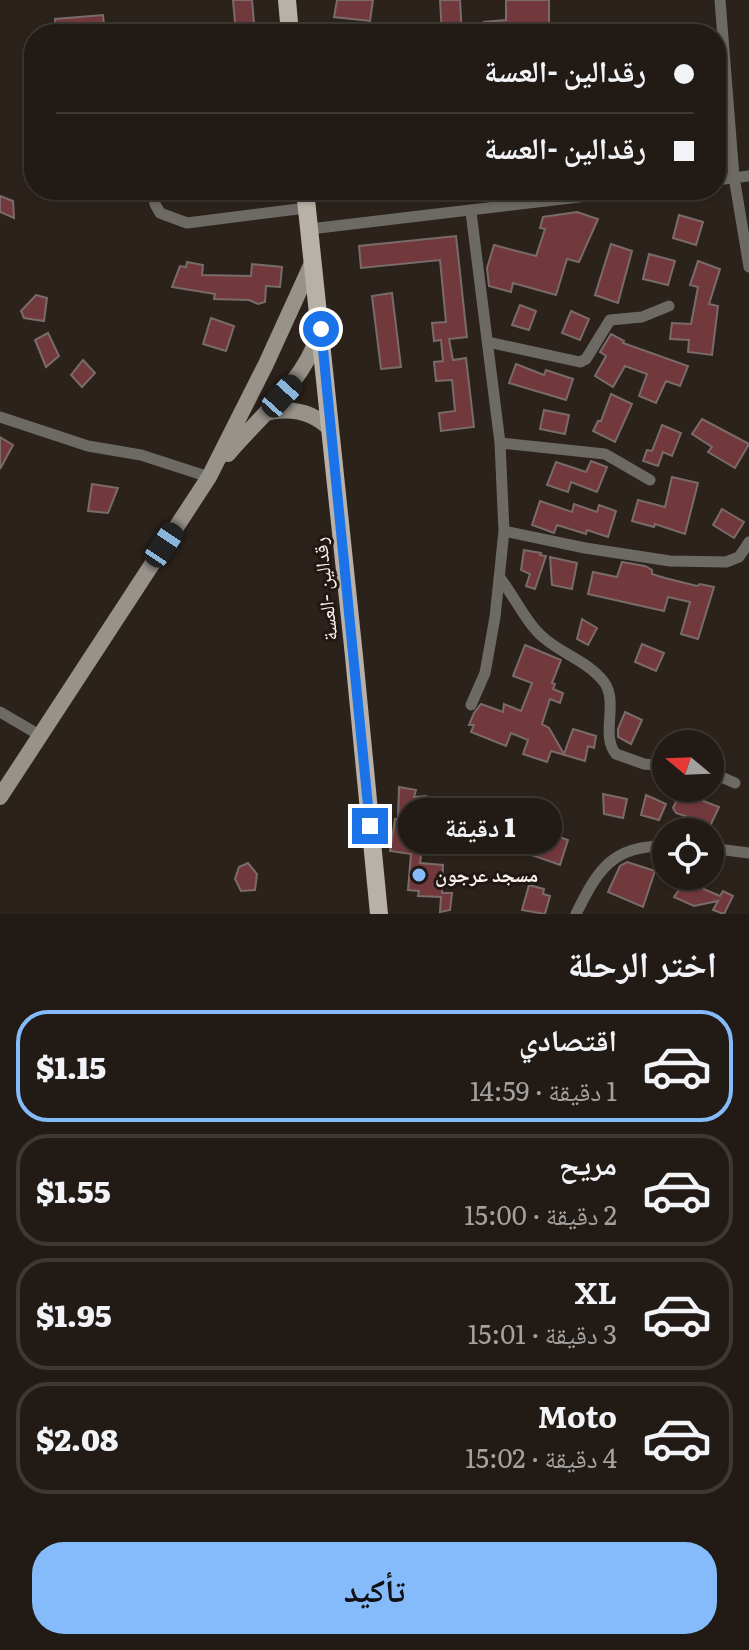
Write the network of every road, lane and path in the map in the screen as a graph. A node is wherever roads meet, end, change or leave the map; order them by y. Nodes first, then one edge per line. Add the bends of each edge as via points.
1 (287, 0) edge
2 (720, 0) edge
3 (289, 24) edge
4 (722, 24) edge
5 (726, 76) edge
6 (749, 176) edge
7 (734, 177) junction
8 (726, 178) edge
9 (154, 200) edge
10 (301, 200) edge
11 (306, 200) edge
12 (562, 200) edge
13 (471, 212) junction
14 (310, 229) junction
15 (313, 260) junction
16 (749, 267) edge
17 (669, 306) dead end
18 (321, 329) junction
19 (488, 342) junction
20 (264, 414) junction
21 (0, 417) edge
22 (331, 430) junction
23 (500, 443) junction
24 (209, 477) junction
25 (650, 480) dead end
26 (504, 531) junction
27 (749, 542) edge
28 (500, 578) junction
29 (471, 705) dead end
30 (0, 712) edge
31 (41, 736) junction
32 (652, 765) edge
33 (724, 778) edge
34 (735, 783) dead end
35 (0, 797) edge
36 (652, 847) edge
37 (724, 850) edge
38 (749, 853) edge
39 (379, 914) edge
40 (576, 914) edge

1 - 3 main road
2 - 4 street
5 - 7 street
6 - 7 street
7 - 8 street
7 - 16 street
9 - 10 street via 160,213 187,223
11 - 14 main road, رقدالين -العسة
12 - 13 street
13 - 14 street
13 - 19 street
14 - 15 main road, رقدالين -العسة
15 - 18 main road, رقدالين -العسة
15 - 24 street
17 - 19 street via 642,317 610,320 580,362
18 - 20 street via 299,377
18 - 22 main road, رقدالين -العسة
19 - 23 street
20 - 22 street via 299,411
20 - 24 street
21 - 24 street
22 - 39 main road, رقدالين -العسة
23 - 25 street via 605,454
23 - 26 street
24 - 31 street
26 - 27 street via 670,561 726,562 739,557
26 - 28 street
28 - 29 street via 485,673
28 - 32 street via 542,637 603,680 616,754
30 - 31 street
31 - 35 street
33 - 34 street
36 - 40 street via 631,848 614,857
37 - 38 street

